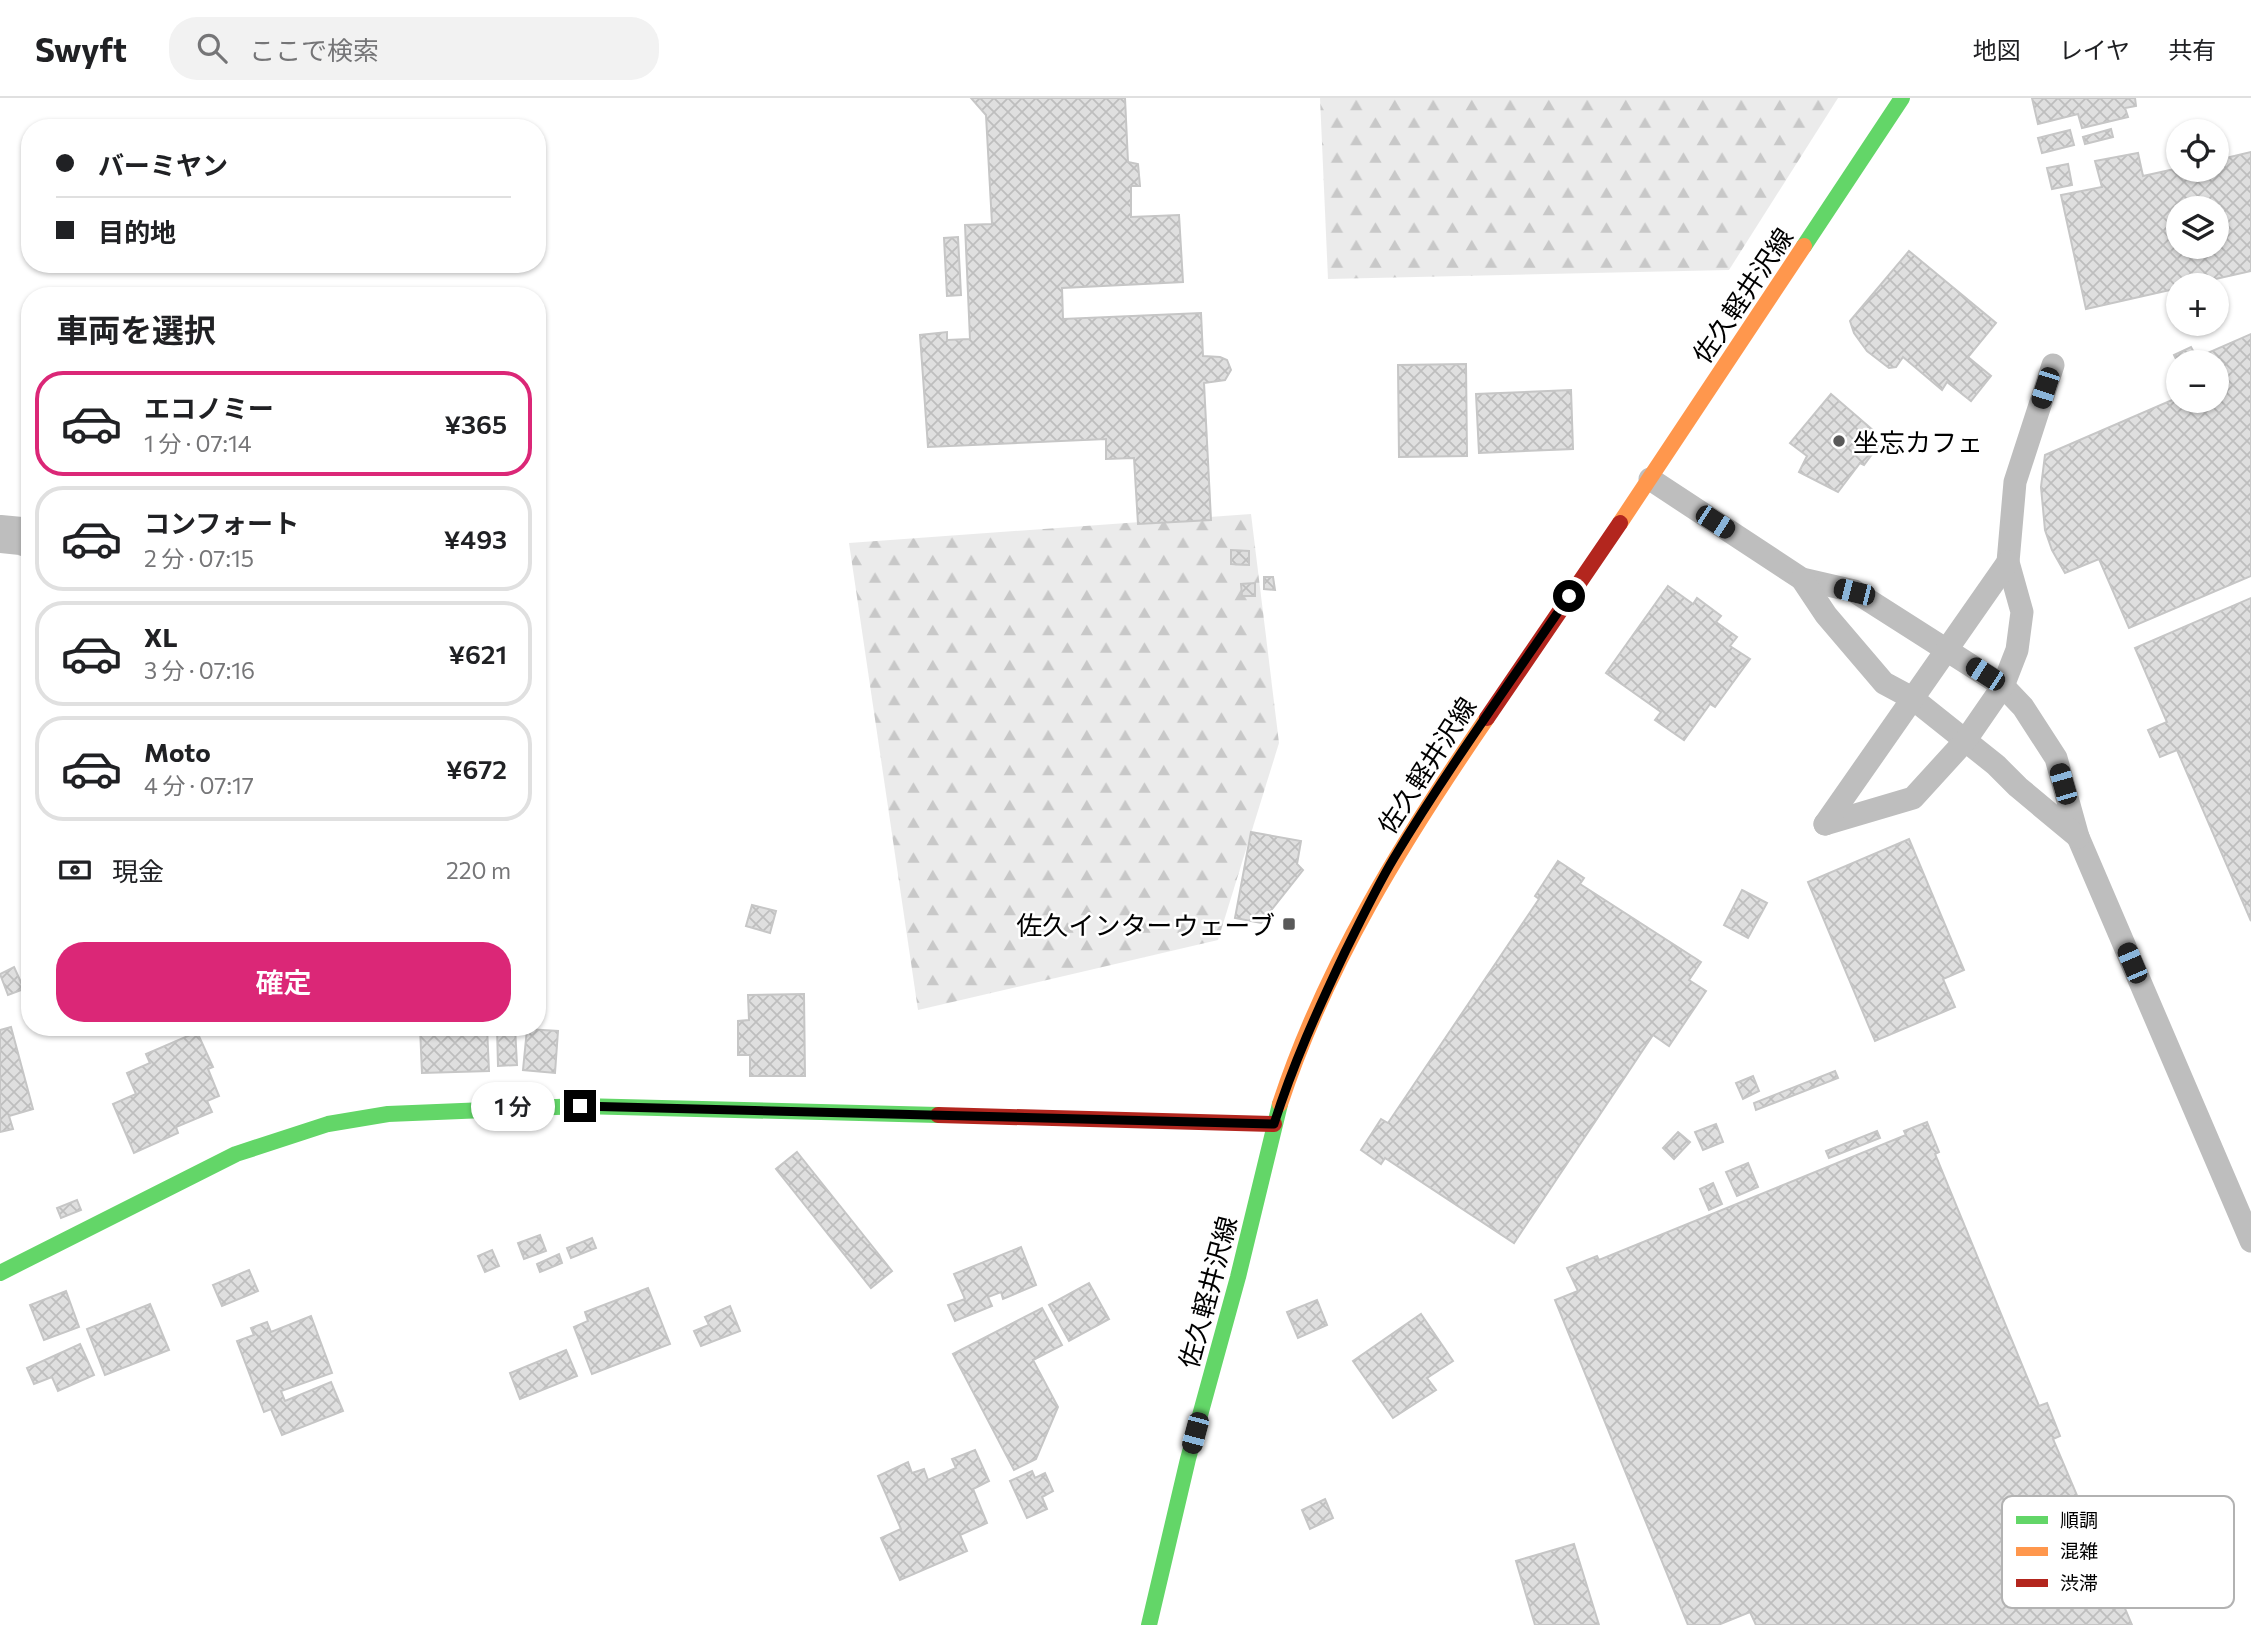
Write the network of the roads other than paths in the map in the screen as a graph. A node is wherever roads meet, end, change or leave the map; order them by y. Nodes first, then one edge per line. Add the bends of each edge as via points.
1 (1902, 98) edge
2 (2053, 365) dead end
3 (1650, 479) junction
4 (0, 534) edge
5 (21, 536) edge
6 (2008, 562) junction
7 (1802, 579) junction
8 (1948, 649) junction
9 (2003, 686) junction
10 (1912, 698) junction
11 (1965, 741) junction
12 (2078, 837) junction
13 (1274, 1124) junction
14 (2251, 1241) edge
15 (0, 1273) edge
16 (1149, 1625) edge

1 - 3 main road, 佐久軽井沢線
2 - 6 lane via 2015,482
3 - 7 lane
3 - 13 main road, 佐久軽井沢線 via 1394,859 1311,1022
4 - 5 street
6 - 8 lane
6 - 9 lane via 2022,611 2017,650
7 - 8 lane via 1854,592
7 - 10 lane via 1884,683
8 - 9 lane
8 - 10 lane
9 - 11 lane
9 - 12 lane via 2023,707 2056,758
10 - 11 lane
10 - 11 lane via 1825,824 1913,798
11 - 12 lane
12 - 14 lane
13 - 15 main road via 580,1106 388,1114 328,1125 236,1154
13 - 16 main road, 佐久軽井沢線

